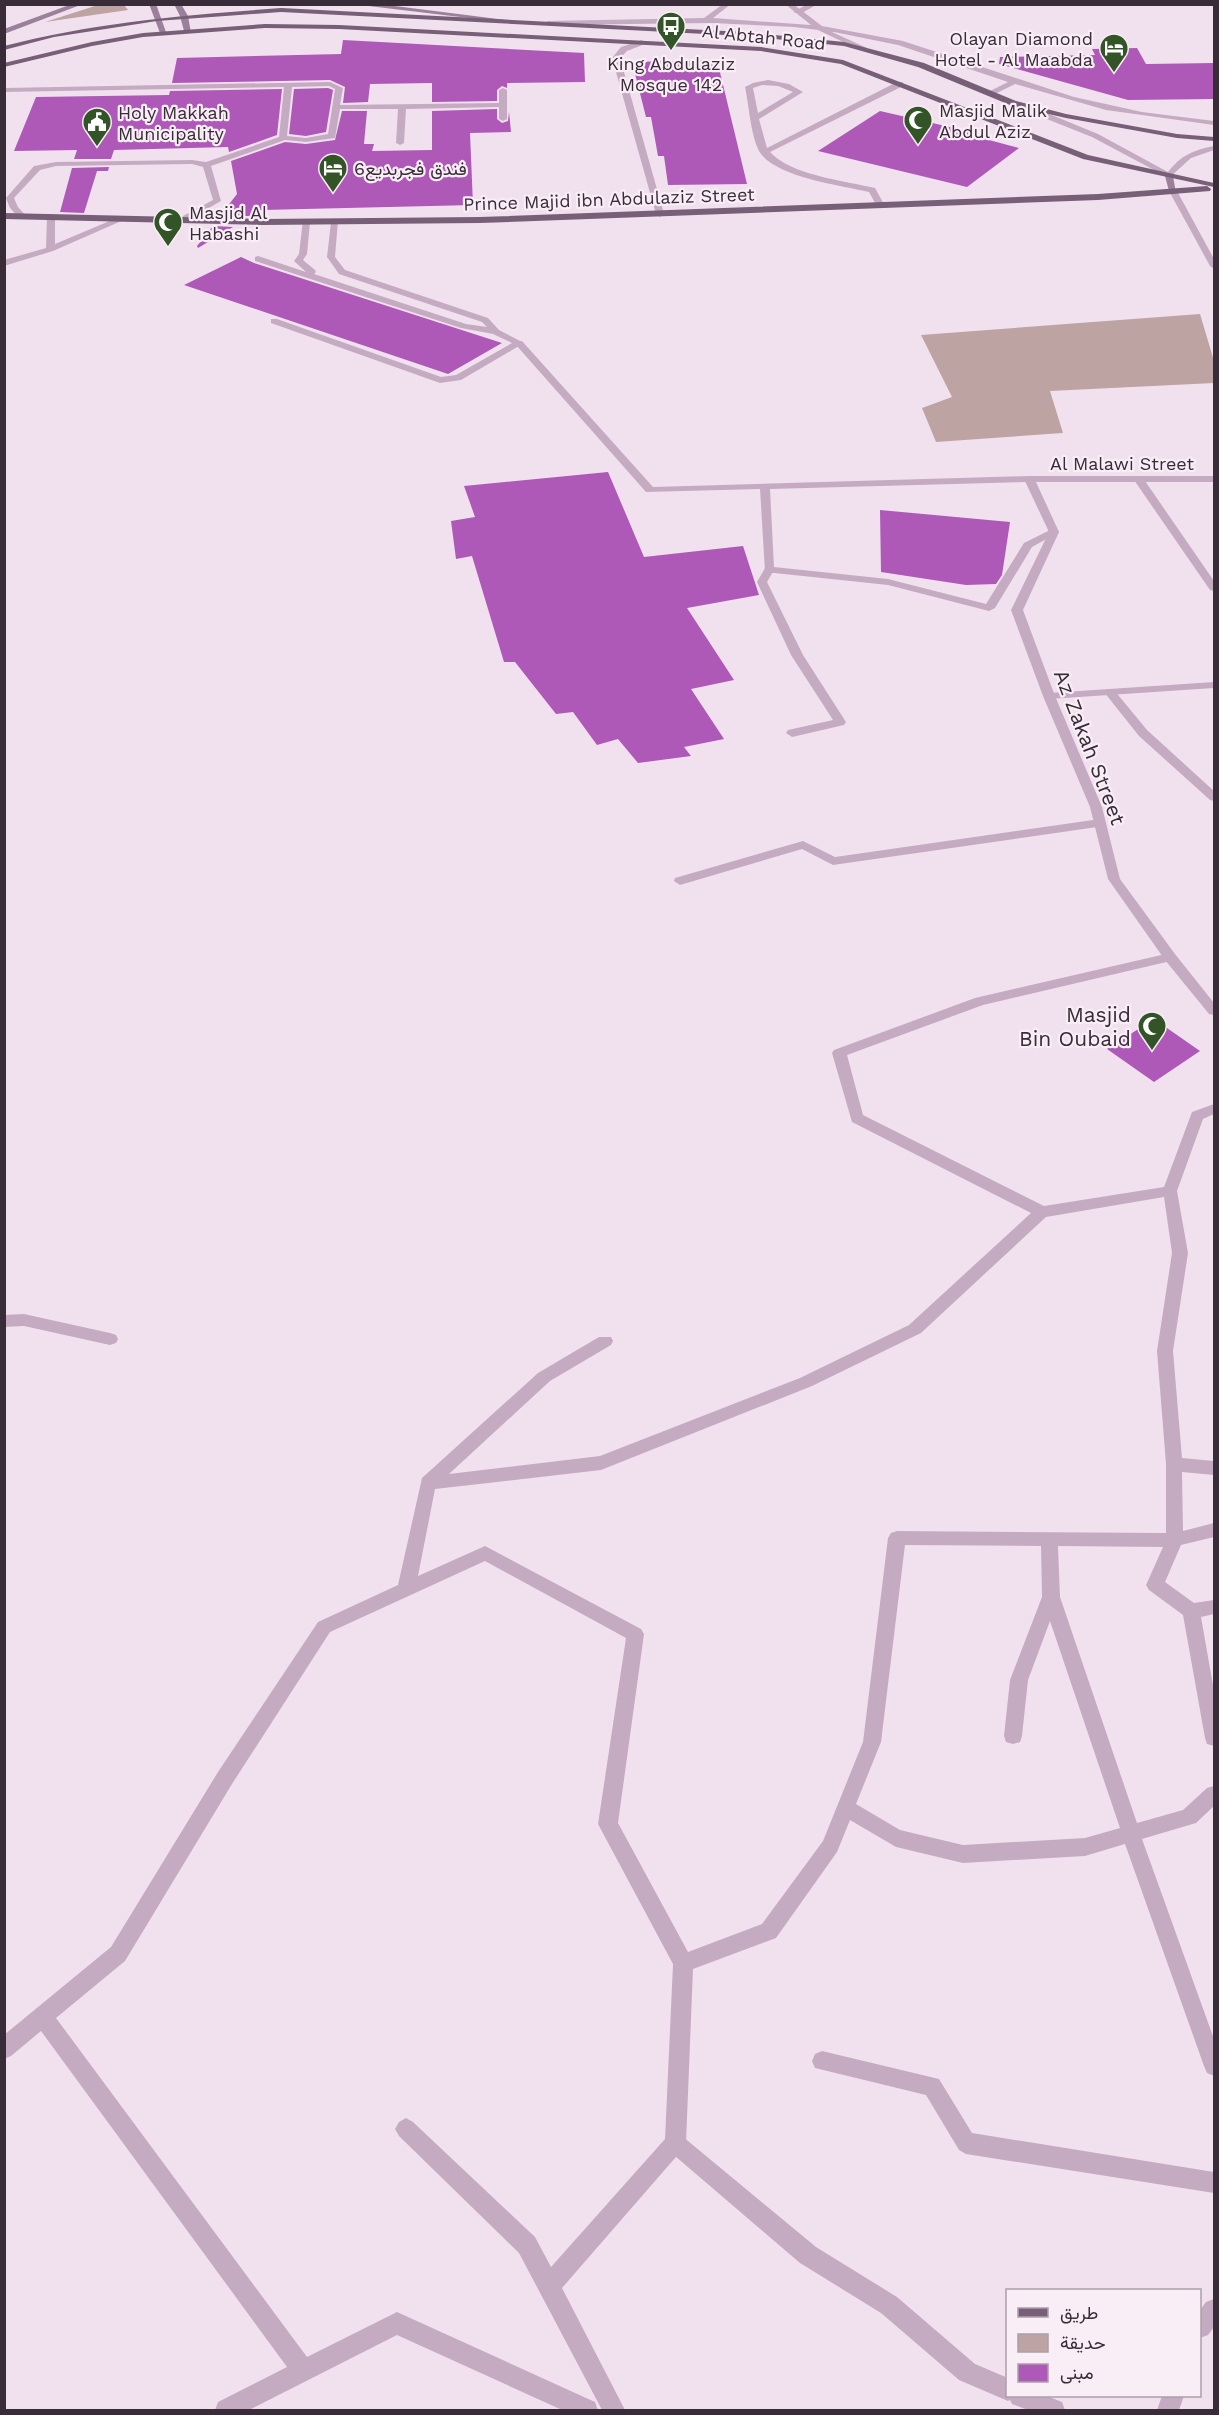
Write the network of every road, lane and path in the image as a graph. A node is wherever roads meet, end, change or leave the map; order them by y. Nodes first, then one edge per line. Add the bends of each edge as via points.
1 (80, 4) edge
2 (152, 4) edge
3 (177, 4) edge
4 (355, 4) edge
5 (728, 4) edge
6 (788, 4) edge
7 (815, 4) edge
8 (797, 12) junction
9 (184, 16) junction
10 (157, 19) junction
11 (502, 20) junction
12 (706, 20) junction
13 (548, 23) junction
14 (819, 28) junction
15 (188, 31) junction
16 (4, 32) edge
17 (164, 33) junction
18 (642, 42) junction
19 (4, 48) edge
20 (863, 48) junction
21 (4, 65) edge
22 (1015, 81) junction
23 (900, 84) junction
24 (288, 85) junction
25 (4, 90) edge
26 (503, 90) dead end
27 (993, 93) junction
28 (1014, 103) junction
29 (504, 105) junction
30 (402, 106) junction
31 (336, 107) junction
32 (756, 118) junction
33 (503, 119) dead end
34 (1215, 123) edge
35 (284, 138) junction
36 (1215, 139) edge
37 (400, 143) dead end
38 (1215, 148) edge
39 (764, 152) junction
40 (207, 165) junction
41 (1169, 176) junction
42 (1215, 187) edge
43 (1173, 191) junction
44 (881, 206) junction
45 (660, 214) junction
46 (4, 216) edge
47 (22, 216) junction
48 (51, 216) junction
49 (186, 218) junction
50 (122, 219) junction
51 (306, 222) junction
52 (335, 222) junction
53 (50, 249) junction
54 (258, 259) dead end
55 (4, 263) edge
56 (1215, 266) edge
57 (324, 280) junction
58 (274, 321) dead end
59 (496, 332) junction
60 (519, 343) junction
61 (1029, 479) junction
62 (1215, 479) edge
63 (1138, 480) junction
64 (765, 486) junction
65 (1054, 532) junction
66 (769, 570) junction
67 (1215, 588) edge
68 (1215, 685) edge
69 (1110, 692) junction
70 (1049, 696) junction
71 (792, 733) dead end
72 (1215, 796) edge
73 (1100, 823) junction
74 (680, 881) dead end
75 (1170, 957) junction
76 (1215, 1011) edge
77 (1215, 1109) edge
78 (1170, 1191) junction
79 (1042, 1212) junction
80 (4, 1321) edge
81 (110, 1339) dead end
82 (605, 1341) dead end
83 (1174, 1464) junction
84 (1215, 1468) edge
85 (428, 1483) junction
86 (1215, 1530) edge
87 (1049, 1539) junction
88 (1175, 1540) junction
89 (406, 1590) junction
90 (1051, 1597) junction
91 (1215, 1607) edge
92 (1191, 1611) junction
93 (1013, 1736) dead end
94 (1215, 1738) edge
95 (1215, 1794) edge
96 (846, 1808) junction
97 (1131, 1834) junction
98 (683, 1963) junction
99 (43, 2017) junction
100 (4, 2049) edge
101 (822, 2061) dead end
102 (1215, 2066) edge
103 (406, 2129) dead end
104 (675, 2144) junction
105 (1215, 2183) edge
106 (549, 2286) junction
107 (1215, 2310) edge
108 (1201, 2327) edge
109 (304, 2371) junction
110 (1006, 2389) edge
111 (1022, 2397) edge
112 (225, 2410) edge
113 (587, 2410) edge
114 (614, 2410) edge
115 (1054, 2410) edge

1 - 16 main road
2 - 10 main road
3 - 9 main road
4 - 11 main road
5 - 12 street
6 - 8 street
7 - 8 street
8 - 14 street
9 - 10 main road, Al Abtah Road
9 - 11 main road, Al Abtah Road via 281,10
9 - 15 main road
10 - 17 main road
10 - 19 main road, Al Abtah Road via 54,35
11 - 13 main road, Al Abtah Road
12 - 13 street
12 - 14 street
13 - 20 main road, Al Abtah Road via 754,35
14 - 20 street
14 - 22 street via 927,50
15 - 17 main road, Al Abtah Road
15 - 18 main road, Al Abtah Road via 339,27
17 - 21 main road, Al Abtah Road via 92,44
18 - 23 main road, Al Abtah Road via 805,55 843,62
18 - 45 street via 624,49 616,58
20 - 27 main road, Al Abtah Road
22 - 27 street
22 - 34 street via 1118,110
23 - 39 street
23 - 41 main road, Al Abtah Road via 1086,157
24 - 25 street
24 - 31 street via 330,84 339,88
24 - 35 street
26 - 29 street
27 - 28 main road, Al Abtah Road
28 - 36 main road, Al Abtah Road via 1121,127
28 - 41 street via 1105,140
29 - 30 street
29 - 33 street
30 - 31 street
30 - 37 street
31 - 35 street via 332,136
32 - 32 street via 773,110 799,92 782,82 761,82 749,87
32 - 39 street
35 - 40 street
38 - 41 street via 1188,154
39 - 44 street via 783,168 872,190
40 - 47 street via 67,164 37,168 10,198
40 - 49 street via 217,201
41 - 42 main road, Al Abtah Road
41 - 43 main road
42 - 43 main road, Prince Majid ibn Abdulaziz Street
43 - 44 main road, Prince Majid ibn Abdulaziz Street
43 - 56 street
44 - 45 main road, Prince Majid ibn Abdulaziz Street
45 - 52 main road, Prince Majid ibn Abdulaziz Street
46 - 47 main road, Prince Majid ibn Abdulaziz Street
47 - 48 main road, Prince Majid ibn Abdulaziz Street
48 - 50 main road, Prince Majid ibn Abdulaziz Street
48 - 53 street
49 - 50 main road, Prince Majid ibn Abdulaziz Street
49 - 51 main road, Prince Majid ibn Abdulaziz Street
50 - 53 street
51 - 52 main road, Prince Majid ibn Abdulaziz Street
51 - 57 street via 303,254 298,261
52 - 59 street via 331,257 342,272 485,320
53 - 55 street
54 - 57 street
57 - 59 street via 464,326
58 - 60 street via 440,380 458,378
59 - 60 street
60 - 64 street, Al Malawi Street via 650,490
61 - 63 street, Al Malawi Street
61 - 64 street, Al Malawi Street
61 - 65 street
62 - 63 street, Al Malawi Street
63 - 67 street
64 - 66 street
65 - 66 street via 1028,545 989,608 888,582
65 - 70 street, Az Zakah Street via 1017,610
66 - 71 street via 762,582 797,655 840,722
68 - 69 street
69 - 70 street
69 - 72 street via 1143,733
70 - 73 street, Az Zakah Street
73 - 74 street via 833,861 803,845
73 - 75 street, Az Zakah Street via 1114,879
75 - 76 street, Az Zakah Street
75 - 79 street via 980,1001 839,1053 857,1118
77 - 78 street via 1197,1116
78 - 79 street
78 - 83 street via 1180,1253 1165,1351
79 - 85 street via 915,1329 806,1382 601,1463
80 - 81 street via 24,1320
82 - 85 street via 544,1377
83 - 84 street
83 - 88 street
85 - 89 street
86 - 88 street
87 - 88 street
87 - 90 street
87 - 96 street via 897,1538 872,1742
88 - 92 street via 1155,1585
89 - 98 street via 484,1553 635,1634 608,1824
89 - 99 street via 324,1627 225,1778 118,1954
90 - 93 street via 1019,1680
90 - 97 street
91 - 92 street
92 - 94 street
95 - 97 street via 1189,1817
96 - 97 street via 896,1838 963,1854 1085,1847
96 - 98 street via 830,1846 769,1931
97 - 102 street
98 - 104 street
99 - 100 street
99 - 109 street
101 - 105 street via 932,2086 966,2144
103 - 106 street via 528,2246
104 - 106 street
104 - 110 street via 808,2255 889,2305 967,2372
106 - 114 street
107 - 108 street
109 - 112 street
109 - 113 street via 398,2323
111 - 115 street

